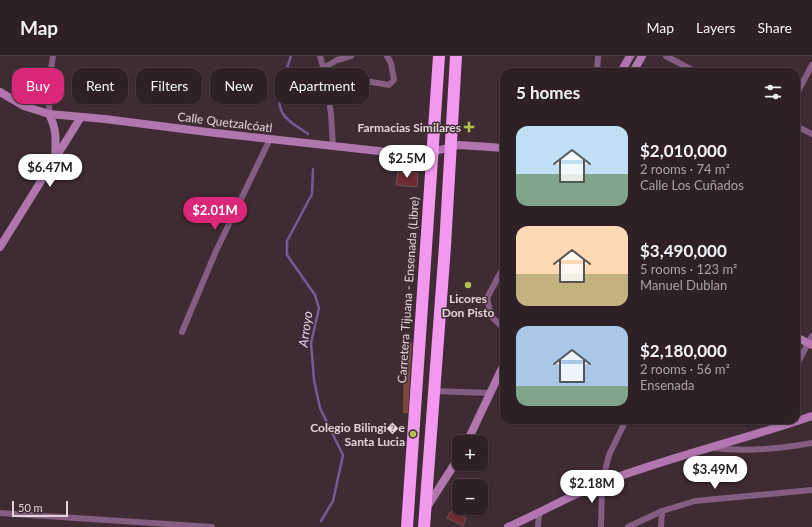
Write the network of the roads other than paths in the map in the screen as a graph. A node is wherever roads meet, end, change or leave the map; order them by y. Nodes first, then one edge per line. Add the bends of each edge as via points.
1 (320, 56) edge
2 (351, 56) edge
3 (387, 56) edge
4 (439, 56) edge
5 (456, 56) edge
6 (598, 56) edge
7 (630, 56) edge
8 (642, 56) edge
9 (666, 56) edge
10 (53, 57) edge
11 (812, 65) edge
12 (323, 68) edge
13 (328, 68) edge
14 (597, 68) edge
15 (623, 68) edge
16 (635, 68) edge
17 (688, 68) edge
18 (369, 81) edge
19 (800, 88) edge
20 (0, 92) edge
21 (328, 104) edge
22 (49, 114) junction
23 (81, 117) junction
24 (800, 128) edge
25 (812, 134) edge
26 (270, 139) junction
27 (333, 146) junction
28 (451, 147) junction
29 (500, 148) edge
30 (432, 153) junction
31 (55, 161) junction
32 (0, 247) edge
33 (500, 274) edge
34 (500, 325) edge
35 (182, 332) dead end
36 (800, 338) edge
37 (811, 341) edge
38 (800, 359) edge
39 (500, 372) edge
40 (435, 391) junction
41 (490, 393) junction
42 (812, 416) edge
43 (800, 419) edge
44 (624, 424) edge
45 (789, 424) edge
46 (470, 435) edge
47 (812, 443) edge
48 (710, 447) junction
49 (452, 468) edge
50 (602, 483) junction
51 (812, 490) edge
52 (426, 509) junction
53 (662, 511) junction
54 (0, 514) edge
55 (539, 514) junction
56 (136, 525) edge
57 (212, 527) edge
58 (407, 527) edge
59 (424, 527) edge
60 (508, 527) edge
61 (538, 527) edge
62 (600, 527) edge
63 (628, 527) edge
64 (661, 527) edge

1 - 12 street
2 - 13 street via 337,60
3 - 18 street via 394,80 389,85
4 - 30 highway, Carretera Tijuana - Ensenada (Libre)
5 - 28 highway
6 - 14 street
7 - 15 main road
8 - 16 main road
9 - 17 street
10 - 22 street
11 - 19 street
20 - 22 main road, Calle Quetzalcóatl via 24,106
21 - 27 street
22 - 23 main road, Calle Quetzalcóatl
22 - 31 main road via 54,123
23 - 26 main road, Calle Quetzalcóatl
23 - 31 main road
24 - 25 street
26 - 27 main road, Calle Quetzalcóatl
26 - 35 street via 216,251
27 - 30 main road, Calle Quetzalcóatl via 406,154
28 - 29 main road, Calle Quetzalcóatl via 462,145
28 - 30 main road, Calle Quetzalcóatl
28 - 40 highway
30 - 58 highway, Carretera Tijuana - Ensenada (Libre)
31 - 32 main road
33 - 34 street via 487,298 491,316
36 - 37 main road
37 - 38 street
39 - 41 main road
40 - 41 street
40 - 52 highway
41 - 46 main road
42 - 43 main road
44 - 50 street via 609,456
45 - 48 main road
47 - 48 street via 754,451
48 - 50 main road
49 - 52 main road
50 - 55 main road
50 - 62 street
51 - 53 street via 703,500
52 - 59 highway
53 - 63 street
53 - 64 street
54 - 56 street
55 - 60 main road
55 - 61 street
56 - 57 street

